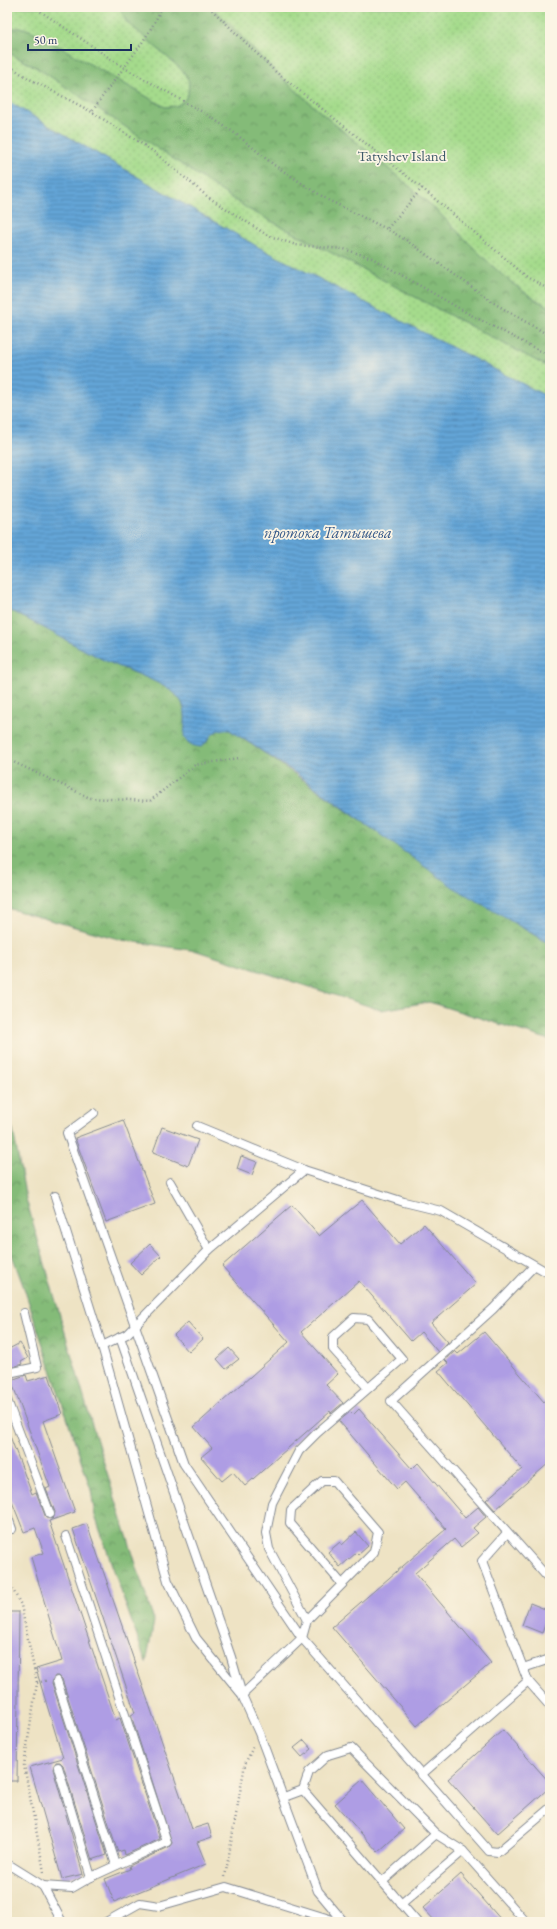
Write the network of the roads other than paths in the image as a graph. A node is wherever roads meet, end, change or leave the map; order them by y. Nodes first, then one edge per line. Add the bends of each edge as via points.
1 (94, 1113) dead end
2 (197, 1126) dead end
3 (304, 1170) junction
4 (170, 1182) dead end
5 (55, 1196) dead end
6 (209, 1250) junction
7 (534, 1266) junction
8 (550, 1274) edge
9 (24, 1313) dead end
10 (136, 1325) junction
11 (120, 1337) junction
12 (102, 1346) junction
13 (7, 1376) edge
14 (368, 1388) junction
15 (7, 1400) edge
16 (50, 1514) dead end
17 (7, 1515) edge
18 (12, 1529) dead end
19 (507, 1532) junction
20 (66, 1536) dead end
21 (550, 1580) edge
22 (342, 1584) junction
23 (307, 1620) junction
24 (302, 1638) junction
25 (550, 1659) edge
26 (523, 1668) junction
27 (57, 1681) road end
28 (528, 1681) junction
29 (242, 1695) junction
30 (550, 1706) edge
31 (58, 1767) dead end
32 (421, 1775) junction
33 (303, 1790) junction
34 (284, 1797) junction
35 (550, 1808) edge
36 (436, 1834) junction
37 (463, 1851) junction
38 (7, 1865) edge
39 (116, 1865) junction
40 (91, 1877) junction
41 (382, 1882) junction
42 (43, 1886) junction
43 (401, 1904) junction
44 (62, 1922) edge
45 (106, 1922) edge
46 (339, 1922) edge
47 (344, 1922) edge
48 (417, 1922) edge
49 (526, 1922) edge

1 - 10 lane via 67,1133
2 - 3 lane
3 - 6 lane
3 - 7 lane via 441,1211
4 - 6 lane
5 - 12 lane
6 - 10 lane
7 - 8 lane
7 - 19 lane via 493,1309 391,1401
9 - 13 lane via 38,1367 12,1372
10 - 11 lane
10 - 24 lane via 184,1464
11 - 12 lane
11 - 29 lane
12 - 29 lane via 168,1581 196,1638
14 - 14 lane via 402,1359 368,1319 354,1318 333,1337 333,1349
14 - 23 lane via 299,1451 271,1509 266,1533 269,1549
15 - 16 lane
17 - 18 lane
19 - 21 lane
19 - 26 lane via 482,1561
20 - 39 lane via 167,1842
22 - 22 lane via 374,1552 378,1532 334,1481 322,1481 290,1510 290,1523
22 - 23 lane
23 - 24 lane
24 - 29 lane
24 - 32 lane
25 - 26 lane
26 - 28 lane
27 - 39 lane
28 - 30 lane
28 - 32 lane
29 - 34 lane
31 - 40 lane
32 - 35 lane via 489,1851 498,1852
33 - 34 lane
33 - 36 lane via 309,1772 328,1755 351,1748
33 - 41 lane
34 - 47 lane via 318,1891
36 - 37 lane
36 - 41 lane
37 - 43 lane
37 - 49 lane
38 - 42 lane
39 - 40 lane
40 - 42 lane via 72,1888
41 - 43 lane
42 - 44 lane
43 - 48 lane
45 - 46 lane via 140,1903 159,1906 226,1887

